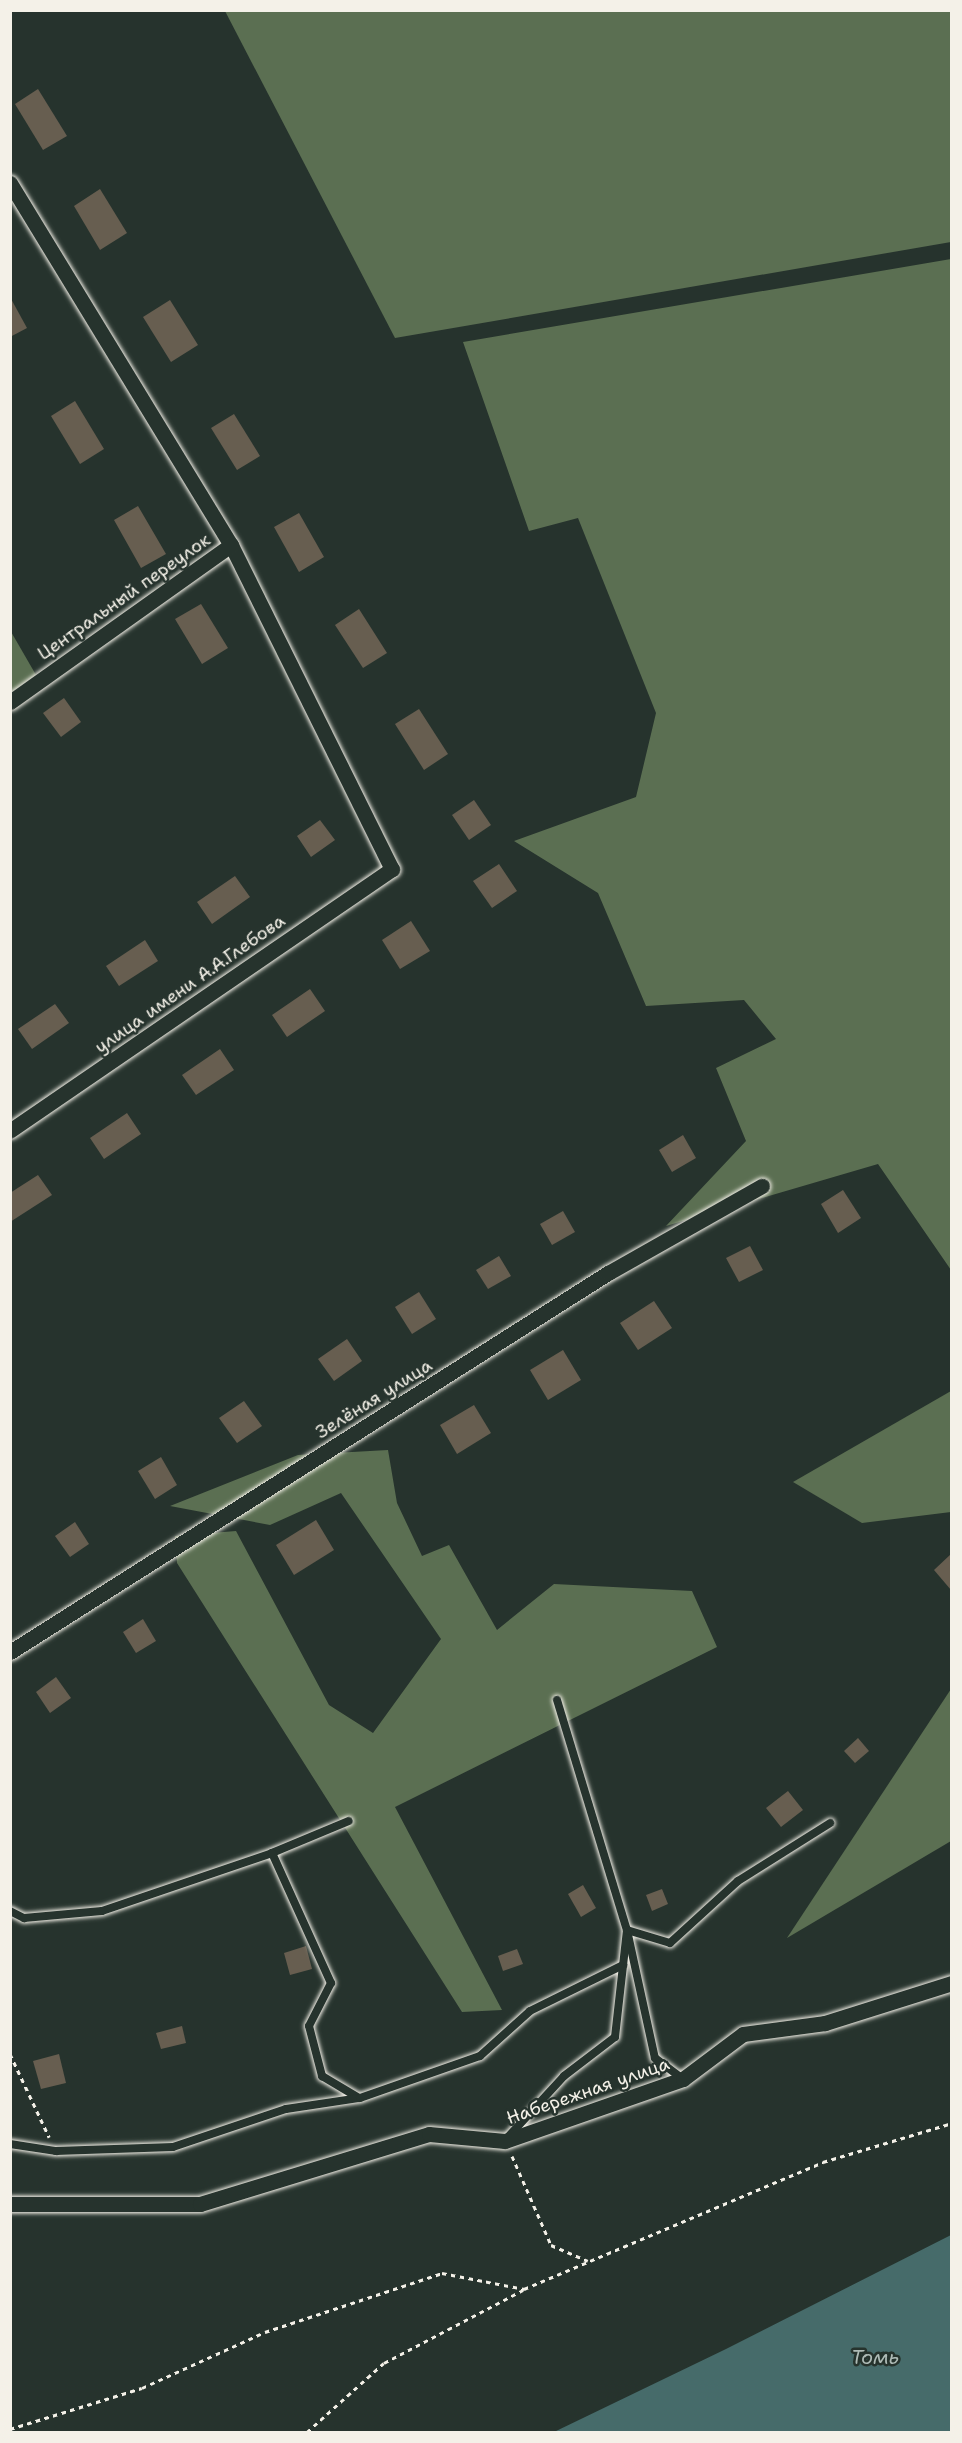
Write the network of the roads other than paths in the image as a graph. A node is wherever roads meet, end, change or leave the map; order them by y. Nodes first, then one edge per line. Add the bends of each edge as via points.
1 (10, 183) edge
2 (231, 545) junction
3 (10, 702) edge
4 (10, 1131) edge
5 (762, 1186) dead end
6 (10, 1652) edge
7 (557, 1700) dead end
8 (349, 1821) dead end
9 (830, 1823) dead end
10 (272, 1853) junction
11 (10, 1911) edge
12 (627, 1930) junction
13 (623, 1965) junction
14 (951, 1983) edge
15 (683, 2079) junction
16 (360, 2098) junction
17 (505, 2140) junction
18 (10, 2144) edge
19 (10, 2204) edge

1 - 2 street
2 - 3 street, Центральный переулок
2 - 4 street, улица имени А.А.Глебова via 392,869
5 - 6 street, Зелёная улица via 608,1273
7 - 12 lane
8 - 10 lane
9 - 12 lane via 738,1881 670,1943
10 - 11 lane via 102,1911 24,1918
10 - 16 lane via 331,1983 309,2026 322,2076
12 - 13 lane
12 - 15 lane via 655,2058
13 - 16 lane via 530,2011 480,2056
13 - 17 lane via 615,2037 564,2076
14 - 15 street, Набережная улица via 825,2023 743,2034
15 - 17 street, Набережная улица
16 - 18 lane via 286,2109 173,2147 56,2151
17 - 19 street, Набережная улица via 429,2134 200,2204

